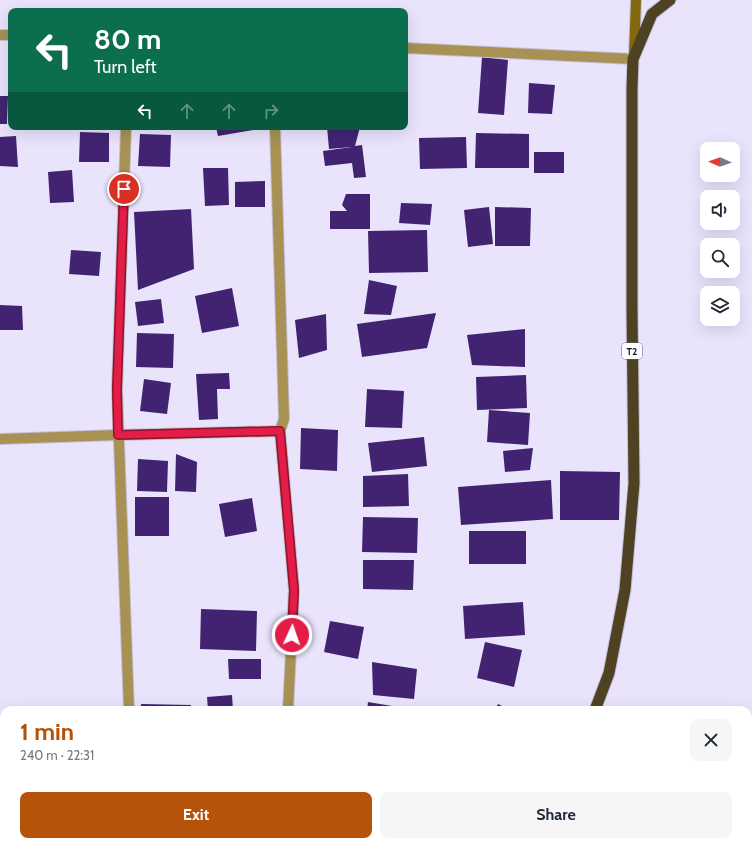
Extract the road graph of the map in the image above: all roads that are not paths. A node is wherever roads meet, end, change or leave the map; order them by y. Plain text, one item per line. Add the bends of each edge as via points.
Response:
1 (636, 0) edge
2 (670, 0) edge
3 (408, 48) edge
4 (633, 59) junction
5 (126, 130) edge
6 (275, 130) edge
7 (280, 431) junction
8 (118, 435) junction
9 (0, 439) edge
10 (129, 706) edge
11 (288, 706) edge
12 (597, 706) edge

1 - 4 main road
2 - 4 highway, T2 via 652,14
3 - 4 street
4 - 12 highway, T2 via 634,483 625,590 609,673
5 - 8 street via 117,389
6 - 7 street via 284,419
7 - 8 street
7 - 11 street via 294,590
8 - 9 street
8 - 10 street

